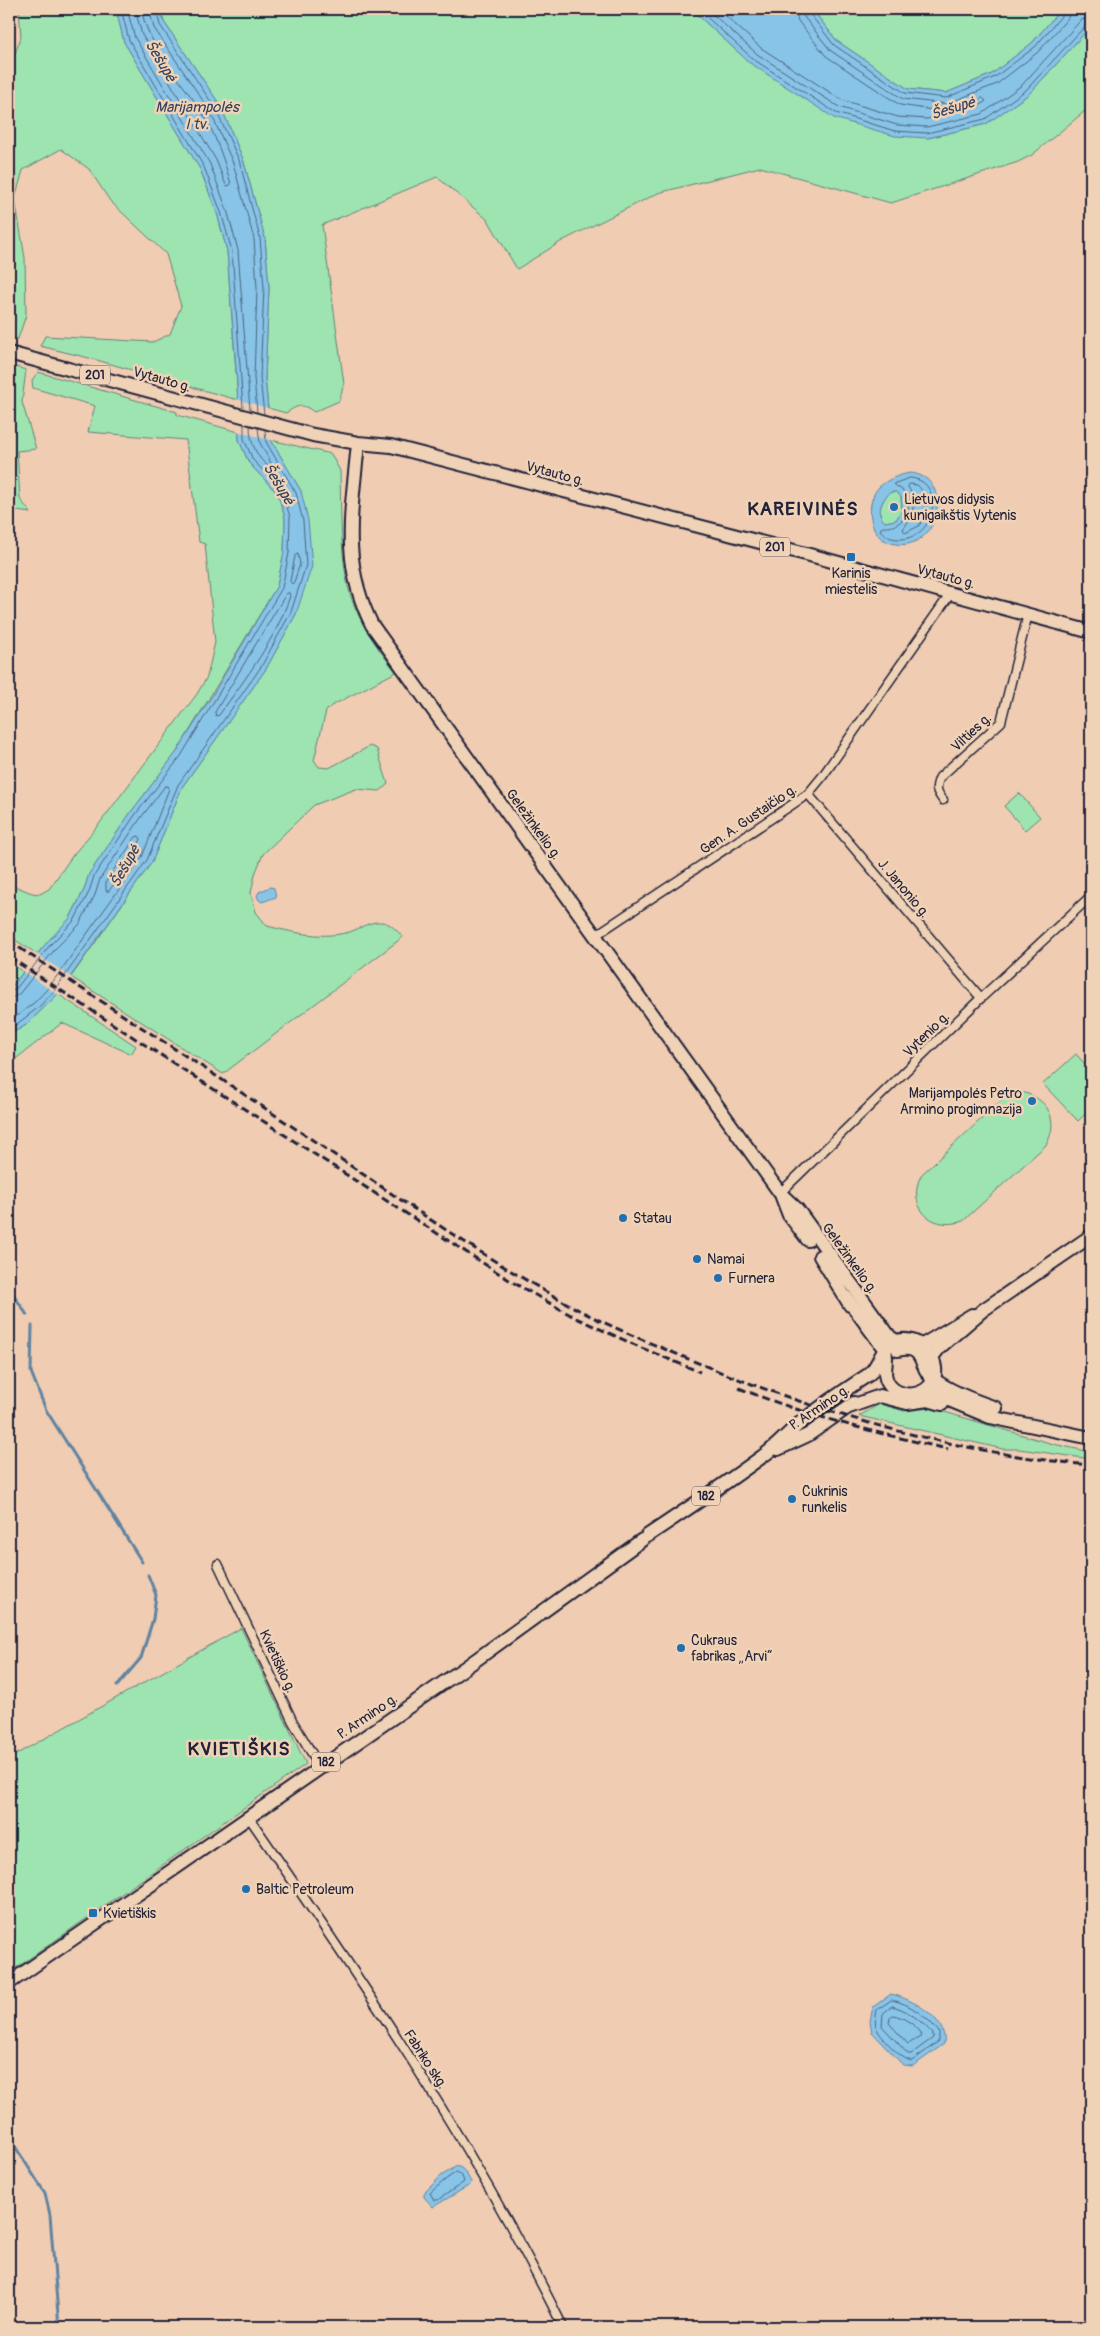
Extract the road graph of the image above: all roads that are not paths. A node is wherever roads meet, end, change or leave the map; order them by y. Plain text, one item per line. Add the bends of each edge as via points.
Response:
1 (9, 352) edge
2 (358, 443) junction
3 (951, 593) junction
4 (1028, 614) junction
5 (1091, 632) edge
6 (808, 794) junction
7 (943, 800) dead end
8 (1091, 896) edge
9 (596, 935) junction
10 (981, 998) junction
11 (780, 1193) junction
12 (1091, 1236) edge
13 (983, 1310) junction
14 (896, 1342) junction
15 (917, 1348) junction
16 (884, 1355) junction
17 (934, 1369) junction
18 (884, 1373) junction
19 (890, 1386) junction
20 (925, 1390) junction
21 (841, 1395) junction
22 (849, 1407) junction
23 (993, 1413) junction
24 (1091, 1438) edge
25 (765, 1455) junction
26 (218, 1564) dead end
27 (320, 1767) junction
28 (248, 1816) junction
29 (9, 1983) edge
30 (563, 2327) edge

1 - 2 main road, Vytauto g. / 201 via 314,435
2 - 3 main road, Vytauto g. / 201 via 391,446
2 - 9 main road, Geležinkelio g. via 350,547 354,582 364,609 386,645
3 - 4 main road, Vytauto g. / 201
3 - 6 street, Gen. A. Gustaičio g.
4 - 5 main road, Vytauto g. / 201
4 - 7 street, Vilties g. via 1002,722 940,777 936,786
6 - 9 street, Gen. A. Gustaičio g.
6 - 10 street, J. Janonio g.
8 - 10 street, Vytenio g.
9 - 11 main road, Geležinkelio g.
10 - 11 street, Vytenio g.
11 - 14 main road, Geležinkelio g. via 797,1209
11 - 16 main road, Geležinkelio g. via 789,1215 823,1260
12 - 13 main road
13 - 15 main road
13 - 17 main road via 939,1348
14 - 15 main road via 909,1341
14 - 16 main road, P. Armino g.
15 - 16 main road via 900,1349
15 - 17 main road
15 - 17 main road via 927,1374
16 - 18 main road
16 - 21 main road, P. Armino g. via 872,1371
17 - 20 main road
17 - 23 main road
18 - 19 main road
18 - 21 main road, P. Armino g. / 182
19 - 20 main road via 908,1395
19 - 22 main road, P. Armino g. / 182 via 870,1392
20 - 23 main road
21 - 25 main road, P. Armino g. / 182 via 800,1423
22 - 23 main road via 884,1396 907,1403 935,1400 970,1414
22 - 25 main road, P. Armino g. / 182 via 808,1435
23 - 24 main road
25 - 27 main road, P. Armino g. / 182
26 - 27 street, Kvietiškio g. via 294,1722
27 - 28 main road, P. Armino g. / 182
28 - 29 main road, P. Armino g. / 182
28 - 30 street, Fabriko skg. via 365,1987 462,2139

